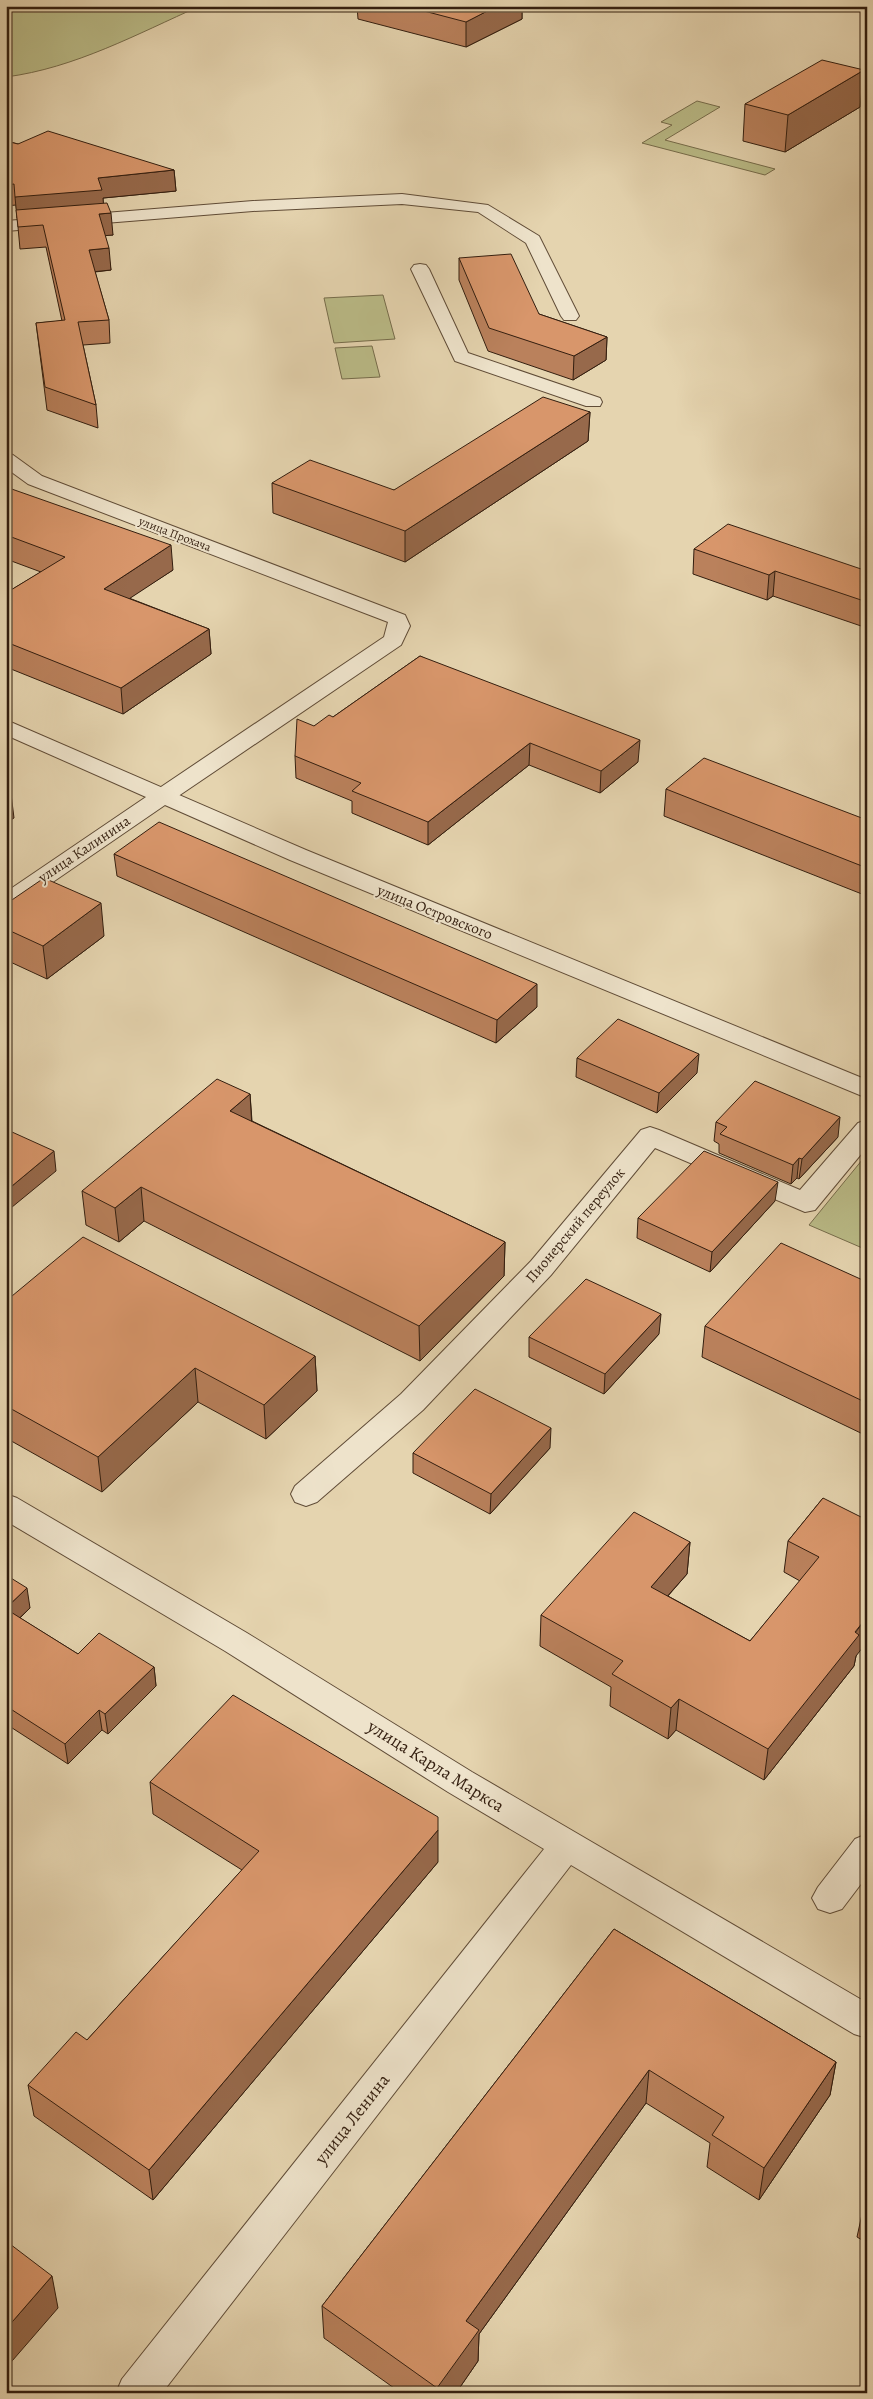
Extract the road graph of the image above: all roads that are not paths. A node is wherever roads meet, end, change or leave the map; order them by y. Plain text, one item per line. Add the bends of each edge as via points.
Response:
1 (6, 226) edge
2 (420, 269) dead end
3 (570, 316) dead end
4 (594, 402) dead end
5 (6, 459) edge
6 (6, 727) edge
7 (163, 796) junction
8 (6, 903) edge
9 (867, 1090) edge
10 (867, 1129) edge
11 (306, 1494) dead end
12 (6, 1506) edge
13 (568, 1846) junction
14 (867, 1849) edge
15 (830, 1898) dead end
16 (867, 2022) edge
17 (136, 2393) edge

1 - 3 street via 402,198 482,208 533,240
2 - 4 street via 461,357
5 - 7 street, улица Прохача via 35,480 398,619 399,626 393,640
6 - 7 street, улица Островского
7 - 8 street, улица Калинина
7 - 9 street, улица Островского
10 - 11 street, Пионерский переулок via 805,1203 650,1136 541,1268 412,1402
12 - 13 street, улица Карла Маркса via 236,1642
13 - 16 street, улица Карла Маркса
13 - 17 street, улица Ленина
14 - 15 street

